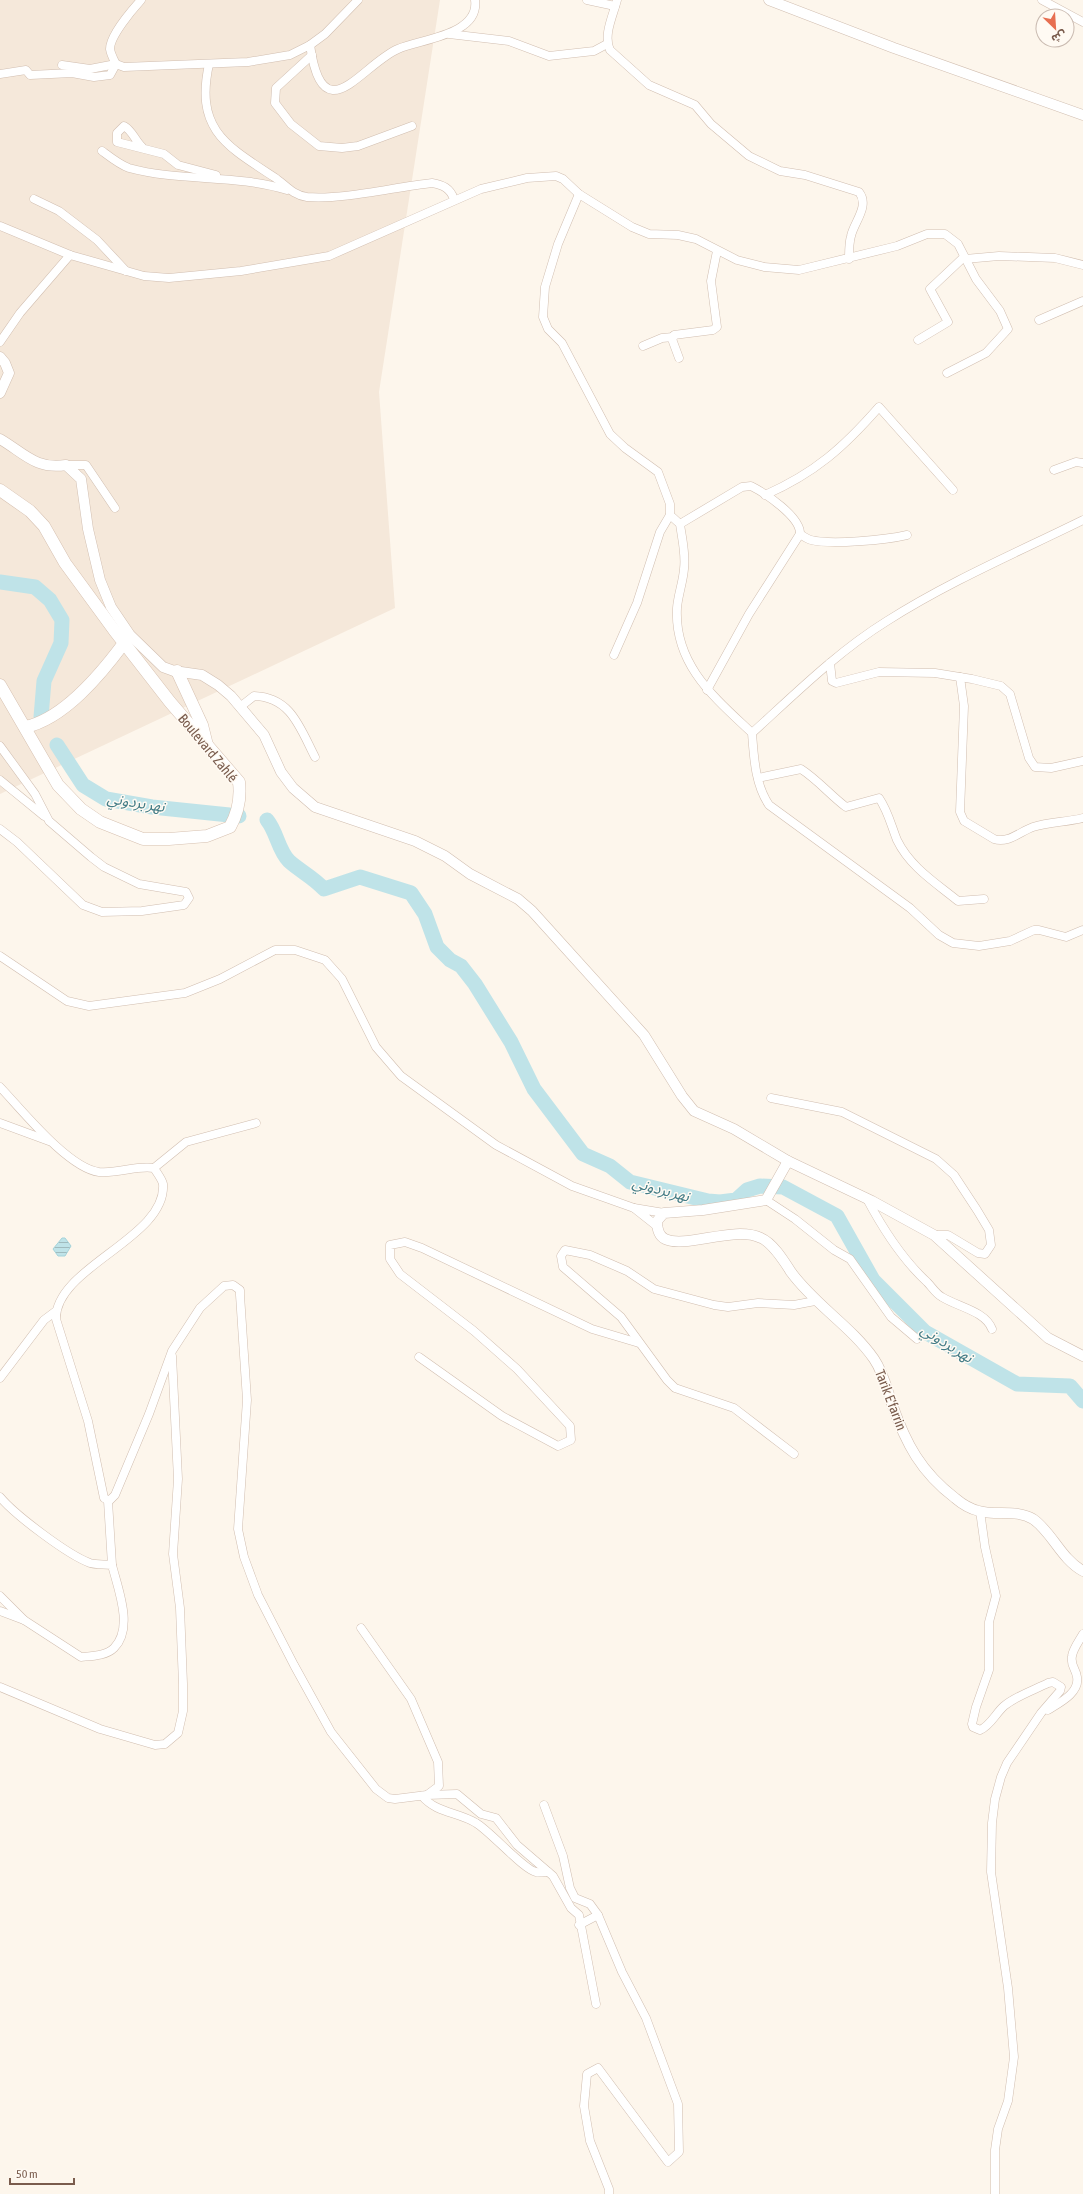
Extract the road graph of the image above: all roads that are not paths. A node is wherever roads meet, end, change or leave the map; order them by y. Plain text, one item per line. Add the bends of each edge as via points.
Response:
1 (140, 0) edge
2 (358, 0) edge
3 (475, 0) edge
4 (587, 0) edge
5 (769, 0) edge
6 (1042, 0) edge
7 (616, 3) edge
8 (1083, 22) edge
9 (446, 34) junction
10 (608, 44) junction
11 (310, 45) junction
12 (312, 55) junction
13 (116, 64) junction
14 (209, 64) junction
15 (62, 65) dead end
16 (0, 74) edge
17 (1083, 115) edge
18 (412, 126) dead end
19 (143, 148) dead end
20 (102, 152) dead end
21 (226, 179) junction
22 (290, 191) junction
23 (580, 194) junction
24 (34, 199) dead end
25 (454, 199) junction
26 (0, 226) edge
27 (717, 251) junction
28 (70, 255) junction
29 (964, 258) junction
30 (849, 259) junction
31 (1083, 265) edge
32 (126, 272) junction
33 (1083, 301) edge
34 (1038, 320) dead end
35 (672, 337) junction
36 (918, 340) dead end
37 (0, 342) edge
38 (643, 346) dead end
39 (0, 357) edge
40 (679, 358) dead end
41 (946, 373) dead end
42 (0, 393) edge
43 (0, 439) edge
44 (1083, 463) edge
45 (66, 465) junction
46 (1054, 470) dead end
47 (0, 490) edge
48 (953, 490) dead end
49 (765, 495) junction
50 (114, 508) dead end
51 (670, 515) junction
52 (1083, 520) edge
53 (680, 524) junction
54 (800, 534) junction
55 (907, 535) dead end
56 (127, 639) junction
57 (614, 654) dead end
58 (830, 662) junction
59 (177, 671) junction
60 (960, 677) junction
61 (0, 685) edge
62 (707, 690) junction
63 (240, 707) junction
64 (25, 727) junction
65 (752, 733) junction
66 (0, 746) edge
67 (209, 750) junction
68 (315, 757) dead end
69 (1083, 761) edge
70 (758, 778) junction
71 (0, 780) edge
72 (1083, 818) edge
73 (50, 821) junction
74 (0, 829) edge
75 (984, 899) dead end
76 (1083, 930) edge
77 (0, 956) edge
78 (0, 1087) edge
79 (771, 1098) dead end
80 (0, 1116) edge
81 (4, 1123) edge
82 (256, 1123) dead end
83 (51, 1142) junction
84 (788, 1161) junction
85 (154, 1168) junction
86 (770, 1196) junction
87 (867, 1199) junction
88 (634, 1208) junction
89 (664, 1213) junction
90 (658, 1227) junction
91 (934, 1235) junction
92 (815, 1301) junction
93 (56, 1311) junction
94 (992, 1329) dead end
95 (917, 1339) dead end
96 (639, 1343) junction
97 (172, 1351) junction
98 (1083, 1356) edge
99 (419, 1357) dead end
100 (0, 1378) edge
101 (794, 1454) dead end
102 (0, 1497) edge
103 (108, 1501) junction
104 (980, 1511) junction
105 (112, 1565) junction
106 (1083, 1571) edge
107 (0, 1596) edge
108 (0, 1611) edge
109 (24, 1620) junction
110 (361, 1628) dead end
111 (1083, 1634) edge
112 (1083, 1685) edge
113 (0, 1687) edge
114 (1073, 1690) junction
115 (1041, 1714) junction
116 (425, 1795) junction
117 (544, 1805) dead end
118 (548, 1872) junction
119 (598, 1915) junction
120 (580, 1925) junction
121 (596, 2004) dead end
122 (609, 2194) edge
123 (995, 2194) edge

1 - 13 street via 111,45 111,53
2 - 11 street via 338,23
3 - 9 street via 474,9 465,24
4 - 7 street
5 - 17 street via 894,48
6 - 8 street
7 - 10 street via 607,36
9 - 10 street via 509,41 549,56 594,51
9 - 12 street via 398,49 342,90 335,90 323,84 316,72
10 - 30 street via 610,50 649,85 695,106 711,124 749,156 780,171 805,175 859,192 863,206 851,236
11 - 12 street
11 - 14 street via 279,58
12 - 18 street via 276,88 275,103 291,124 318,146 358,146
13 - 14 street via 124,67
13 - 15 street via 90,69
13 - 16 street via 110,75 30,75 26,70
14 - 22 street via 204,98 208,115 218,134 234,150 276,178
19 - 21 street via 164,154 178,165
20 - 21 street via 128,168 176,176
21 - 22 street via 255,182
22 - 25 street via 300,196 326,197 432,183 449,190
23 - 25 street via 556,176 527,178 480,189
23 - 27 street via 632,227 650,234 678,235 696,239
23 - 51 street via 558,244 545,287 543,317 548,329 565,348 610,434 658,472 670,504
24 - 32 street via 59,211 97,240
25 - 32 street via 427,214 329,256 241,271 169,278
26 - 28 street
27 - 30 street via 737,260 799,270
27 - 35 street via 711,281 716,329
28 - 32 street
28 - 37 street via 20,313
29 - 30 street via 958,244 945,234 927,234 897,246
29 - 31 street via 1055,258
29 - 36 street via 930,290 948,322
29 - 41 street via 1000,311 1008,329 986,353
33 - 34 street
35 - 38 street via 662,338
35 - 40 street
39 - 42 street via 9,374
43 - 45 street via 40,464 52,468
44 - 46 street via 1076,462
45 - 50 street via 86,465
45 - 56 street via 81,479 88,529 100,580
47 - 56 main road, Boulevard Zahlé via 30,511 44,526 65,563
48 - 49 street via 879,407 832,456 794,482
49 - 53 street via 751,486 742,487
49 - 54 street via 798,522
51 - 53 street
51 - 57 street via 660,532 637,603
52 - 58 street via 948,587 887,621
53 - 62 street via 684,569 677,608 678,631 693,672
54 - 55 street via 810,540 829,541 889,539
54 - 62 street via 741,626
56 - 59 street via 163,667
56 - 64 main road via 108,665 85,689 39,724
56 - 67 main road, Boulevard Zahlé
58 - 60 street via 832,681 836,683 879,672 935,673
58 - 65 street
59 - 63 street via 202,675 218,685
59 - 67 main road via 202,725
60 - 69 street via 1006,689 1012,700 1029,758 1035,767 1051,768
60 - 72 street via 964,706 960,812 964,821 1000,840 1040,825
61 - 64 main road, Boulevard Zahlé
62 - 65 street
63 - 68 street via 254,696 266,696 281,703 292,714
63 - 84 street via 264,735 281,772 293,788 315,807 415,841 518,899 532,911 644,1035 694,1111 734,1129
64 - 67 main road, Boulevard Zahlé via 67,796 100,822 143,839 169,840 207,836 230,827 237,816 239,782
65 - 70 street
66 - 73 street
70 - 75 street via 800,769 816,779 846,807 879,798 886,808 907,857 921,872 958,901
70 - 76 street via 762,795 769,805 910,908 946,940 962,945 979,946 1010,941 1034,930 1066,937
71 - 73 street
73 - 74 street via 104,867 139,884 186,892 189,898 184,905 142,911 102,912 83,905 18,842
77 - 88 street via 66,1001 89,1006 191,991 275,950 295,950 325,960 342,979 376,1047 401,1076 496,1145 572,1186
78 - 83 street
79 - 91 street via 842,1112 936,1159 954,1175 977,1210 989,1230 991,1245 985,1254 978,1253 948,1236
80 - 81 street
81 - 83 street
82 - 85 street via 186,1142
83 - 85 street via 91,1170 101,1172
84 - 86 street
84 - 87 street
85 - 93 street via 163,1182 162,1196 154,1214 89,1269 62,1298
86 - 89 street via 703,1210
86 - 95 street via 834,1250 850,1259 891,1316
87 - 91 street
87 - 94 street via 877,1219 914,1271 940,1297 978,1314 989,1322
88 - 89 street
88 - 90 street
89 - 90 street via 658,1219
90 - 92 street, Tarik E'farrin via 664,1238 677,1242 739,1234 763,1238
91 - 98 street via 1048,1338
92 - 96 street via 794,1305 714,1305 654,1289 627,1271 590,1255 565,1250 561,1256 563,1267 621,1317
92 - 104 street, Tarik E'farrin via 853,1334 874,1359 907,1442 922,1467 955,1498
93 - 100 street via 44,1320
93 - 103 street via 56,1319 88,1421 103,1497
96 - 99 street via 592,1329 422,1248 405,1242 390,1244 390,1259 400,1274 474,1330 517,1369 570,1426 571,1440 558,1446 502,1416
96 - 101 street via 675,1388 734,1408
97 - 103 street via 115,1495
97 - 113 street via 178,1479 173,1554 180,1608 183,1684 183,1711 178,1733 165,1744 156,1745 100,1729
97 - 116 street via 200,1308 215,1294 224,1286 233,1285 240,1290 247,1400 238,1515 244,1557 268,1616 332,1732 383,1795 395,1799
102 - 105 street via 22,1518 76,1555 91,1563
103 - 105 street
104 - 106 street, Tarik E'farrin via 1033,1519 1069,1562
104 - 115 street via 996,1596 990,1622 989,1670 972,1724 976,1729 986,1728 1003,1707 1013,1700 1048,1683 1058,1684 1061,1687 1060,1691
105 - 109 street via 121,1601 124,1629 114,1648 103,1654 81,1657
107 - 109 street
108 - 109 street
110 - 116 street via 411,1699 438,1762 439,1786
111 - 114 street via 1072,1656 1077,1677 1077,1684
112 - 114 street
114 - 115 street
115 - 123 street via 1017,1746 1001,1777 992,1823 992,1872 1008,1988 1014,2057 1008,2101 998,2129 995,2150
116 - 118 street via 428,1803 477,1824 534,1872
116 - 118 street via 457,1794 481,1814 496,1818 517,1846
117 - 119 street via 563,1856 570,1888 575,1898 590,1904
118 - 120 street via 553,1876 571,1908 579,1915
119 - 120 street
119 - 122 street via 622,1972 646,2018 678,2104 679,2152 668,2162 598,2068 587,2074 584,2106 590,2141
120 - 121 street

